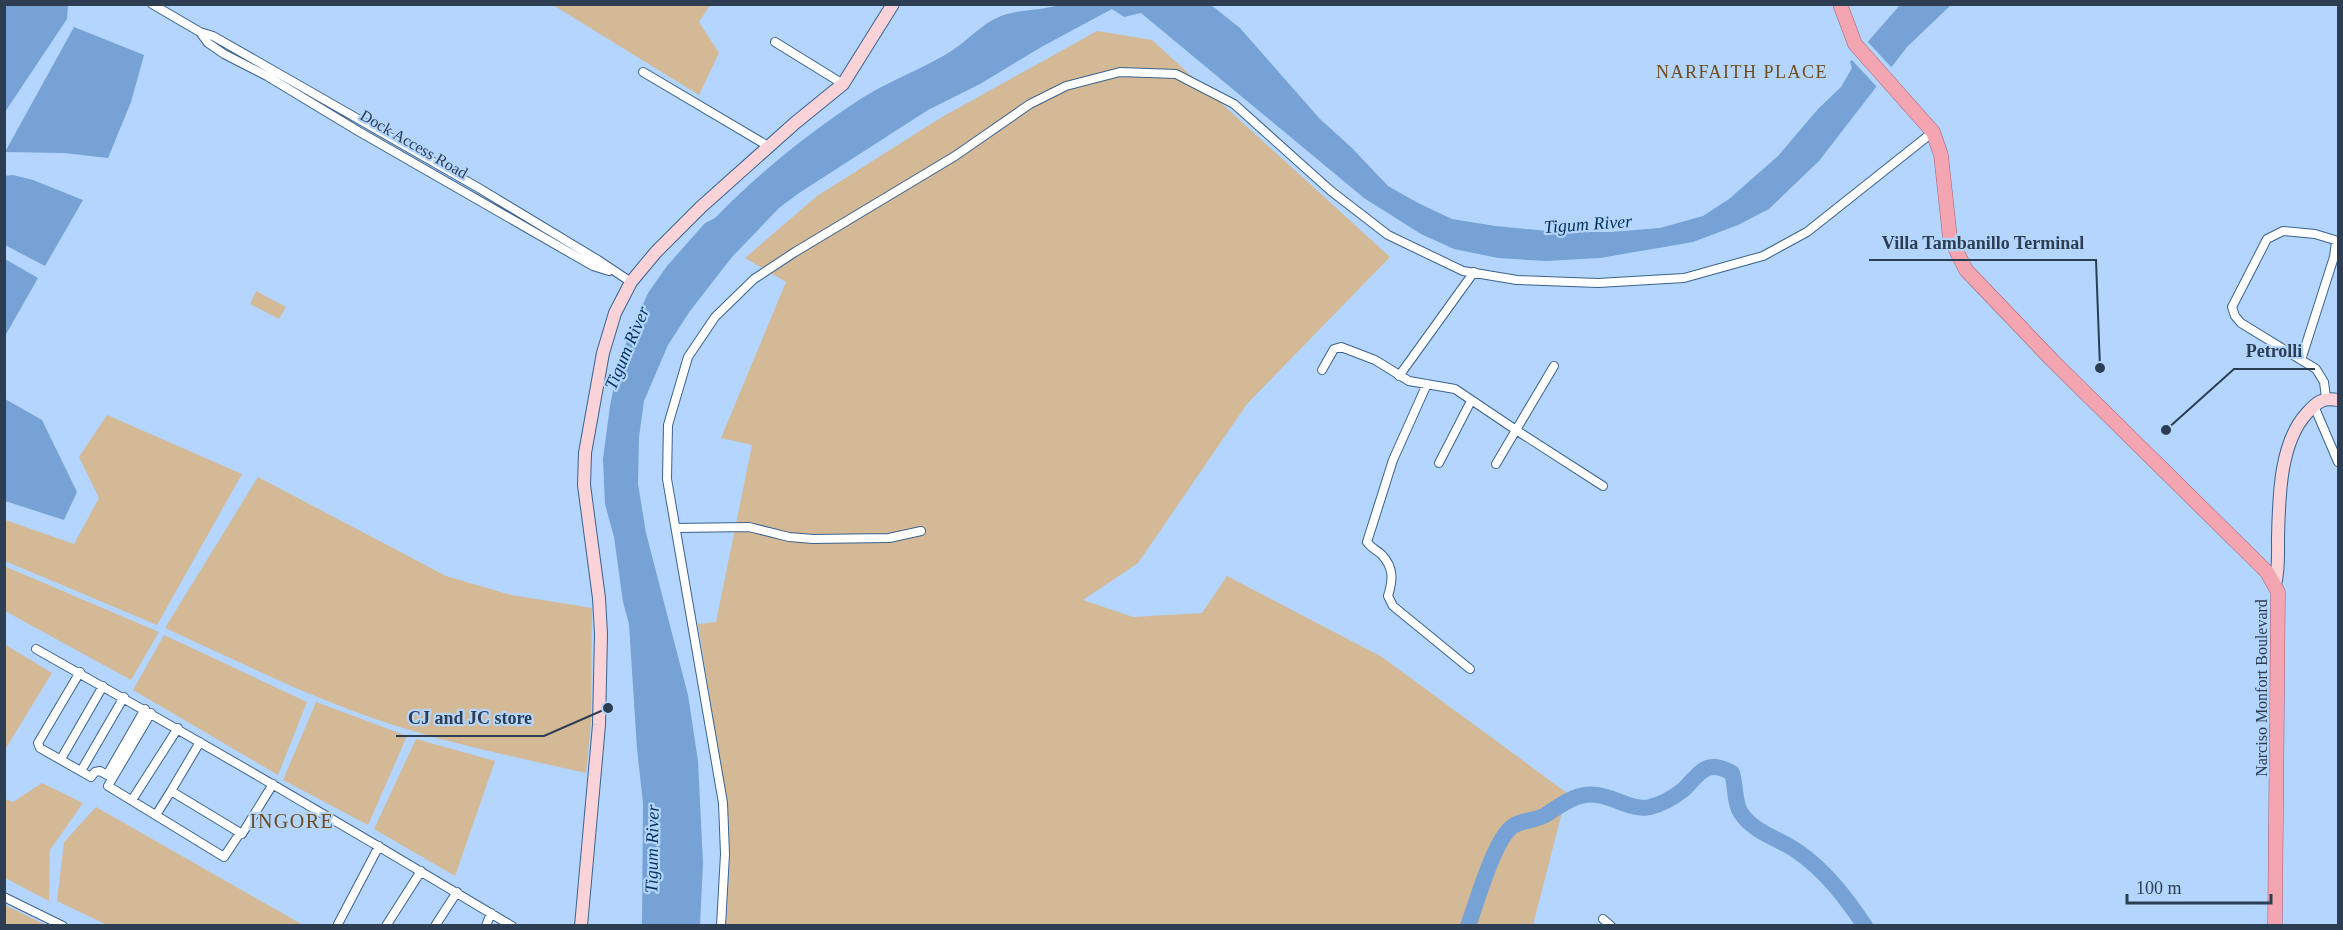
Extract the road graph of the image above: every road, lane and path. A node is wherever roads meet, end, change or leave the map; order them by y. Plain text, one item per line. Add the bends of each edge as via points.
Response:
1 (152, 4) edge
2 (893, 4) edge
3 (1840, 4) edge
4 (775, 42) dead end
5 (643, 72) dead end
6 (843, 84) junction
7 (1930, 128) junction
8 (768, 146) junction
9 (2337, 242) edge
10 (1474, 273) junction
11 (631, 282) junction
12 (2301, 360) junction
13 (1554, 366) dead end
14 (1322, 370) dead end
15 (1399, 376) junction
16 (1426, 384) junction
17 (2332, 399) edge
18 (1471, 401) junction
19 (2314, 406) junction
20 (1516, 430) junction
21 (2338, 462) edge
22 (1439, 463) dead end
23 (1496, 465) dead end
24 (1604, 486) dead end
25 (676, 528) junction
26 (921, 531) dead end
27 (2275, 585) junction
28 (36, 649) dead end
29 (1470, 669) dead end
30 (80, 672) junction
31 (103, 686) junction
32 (124, 697) junction
33 (148, 711) junction
34 (178, 729) junction
35 (200, 742) junction
36 (61, 759) junction
37 (81, 771) junction
38 (273, 783) junction
39 (171, 791) junction
40 (132, 800) junction
41 (156, 815) junction
42 (240, 833) junction
43 (379, 846) junction
44 (421, 871) junction
45 (457, 892) junction
46 (4, 897) edge
47 (491, 913) junction
48 (1603, 919) dead end
49 (338, 924) dead end
50 (63, 926) edge
51 (386, 926) edge
52 (435, 926) edge
53 (486, 926) edge
54 (512, 926) edge
55 (581, 926) edge
56 (721, 926) edge
57 (1611, 926) edge
58 (2275, 926) edge

1 - 11 street, Dock Access Road via 477,187
2 - 6 street
3 - 7 main road, Narciso Monfort Boulevard via 1854,44
4 - 6 street
5 - 8 street
6 - 8 street
7 - 10 street via 1808,232 1763,256 1684,278 1598,283 1517,280
7 - 27 main road, Narciso Monfort Boulevard via 1941,155 1950,238 1966,270 2267,572
8 - 11 street via 701,207
9 - 12 street
9 - 12 street via 2315,234 2283,231 2267,239 2232,307 2241,324
10 - 15 street
10 - 25 street via 1388,235 1331,191 1234,104 1176,74 1120,72 1066,86 1030,104 955,156 795,252 754,279 715,317 688,357 668,425 667,478
11 - 55 street via 615,313 603,353 585,453 584,485 601,634 599,725
12 - 17 street via 2316,369
13 - 20 street
14 - 15 street via 1334,349 1341,347 1375,360
15 - 16 street
16 - 18 street via 1455,389
16 - 29 street via 1393,460 1367,542 1382,556 1393,576 1388,596 1393,606
17 - 19 street
18 - 20 street
18 - 22 street
19 - 21 street
19 - 27 street via 2291,440 2280,484
20 - 23 street
20 - 24 street
25 - 26 street via 749,527 813,539 889,538
25 - 56 street via 723,803
27 - 58 main road, Narciso Monfort Boulevard via 2278,592
28 - 30 street
30 - 31 street
30 - 36 street via 38,742 40,748
31 - 32 street
31 - 36 street
32 - 33 street
32 - 37 street
33 - 34 street
33 - 37 street via 107,775 100,771 91,777
33 - 40 street via 108,784
34 - 35 street
34 - 40 street
35 - 38 street
35 - 39 street
36 - 37 street
38 - 42 street
38 - 43 street
39 - 41 street
39 - 42 street
40 - 41 street
41 - 42 street via 224,857
43 - 44 street
43 - 49 street
44 - 45 street
44 - 51 street
45 - 47 street
45 - 52 street
46 - 50 street
47 - 53 street
47 - 54 street
48 - 57 street

